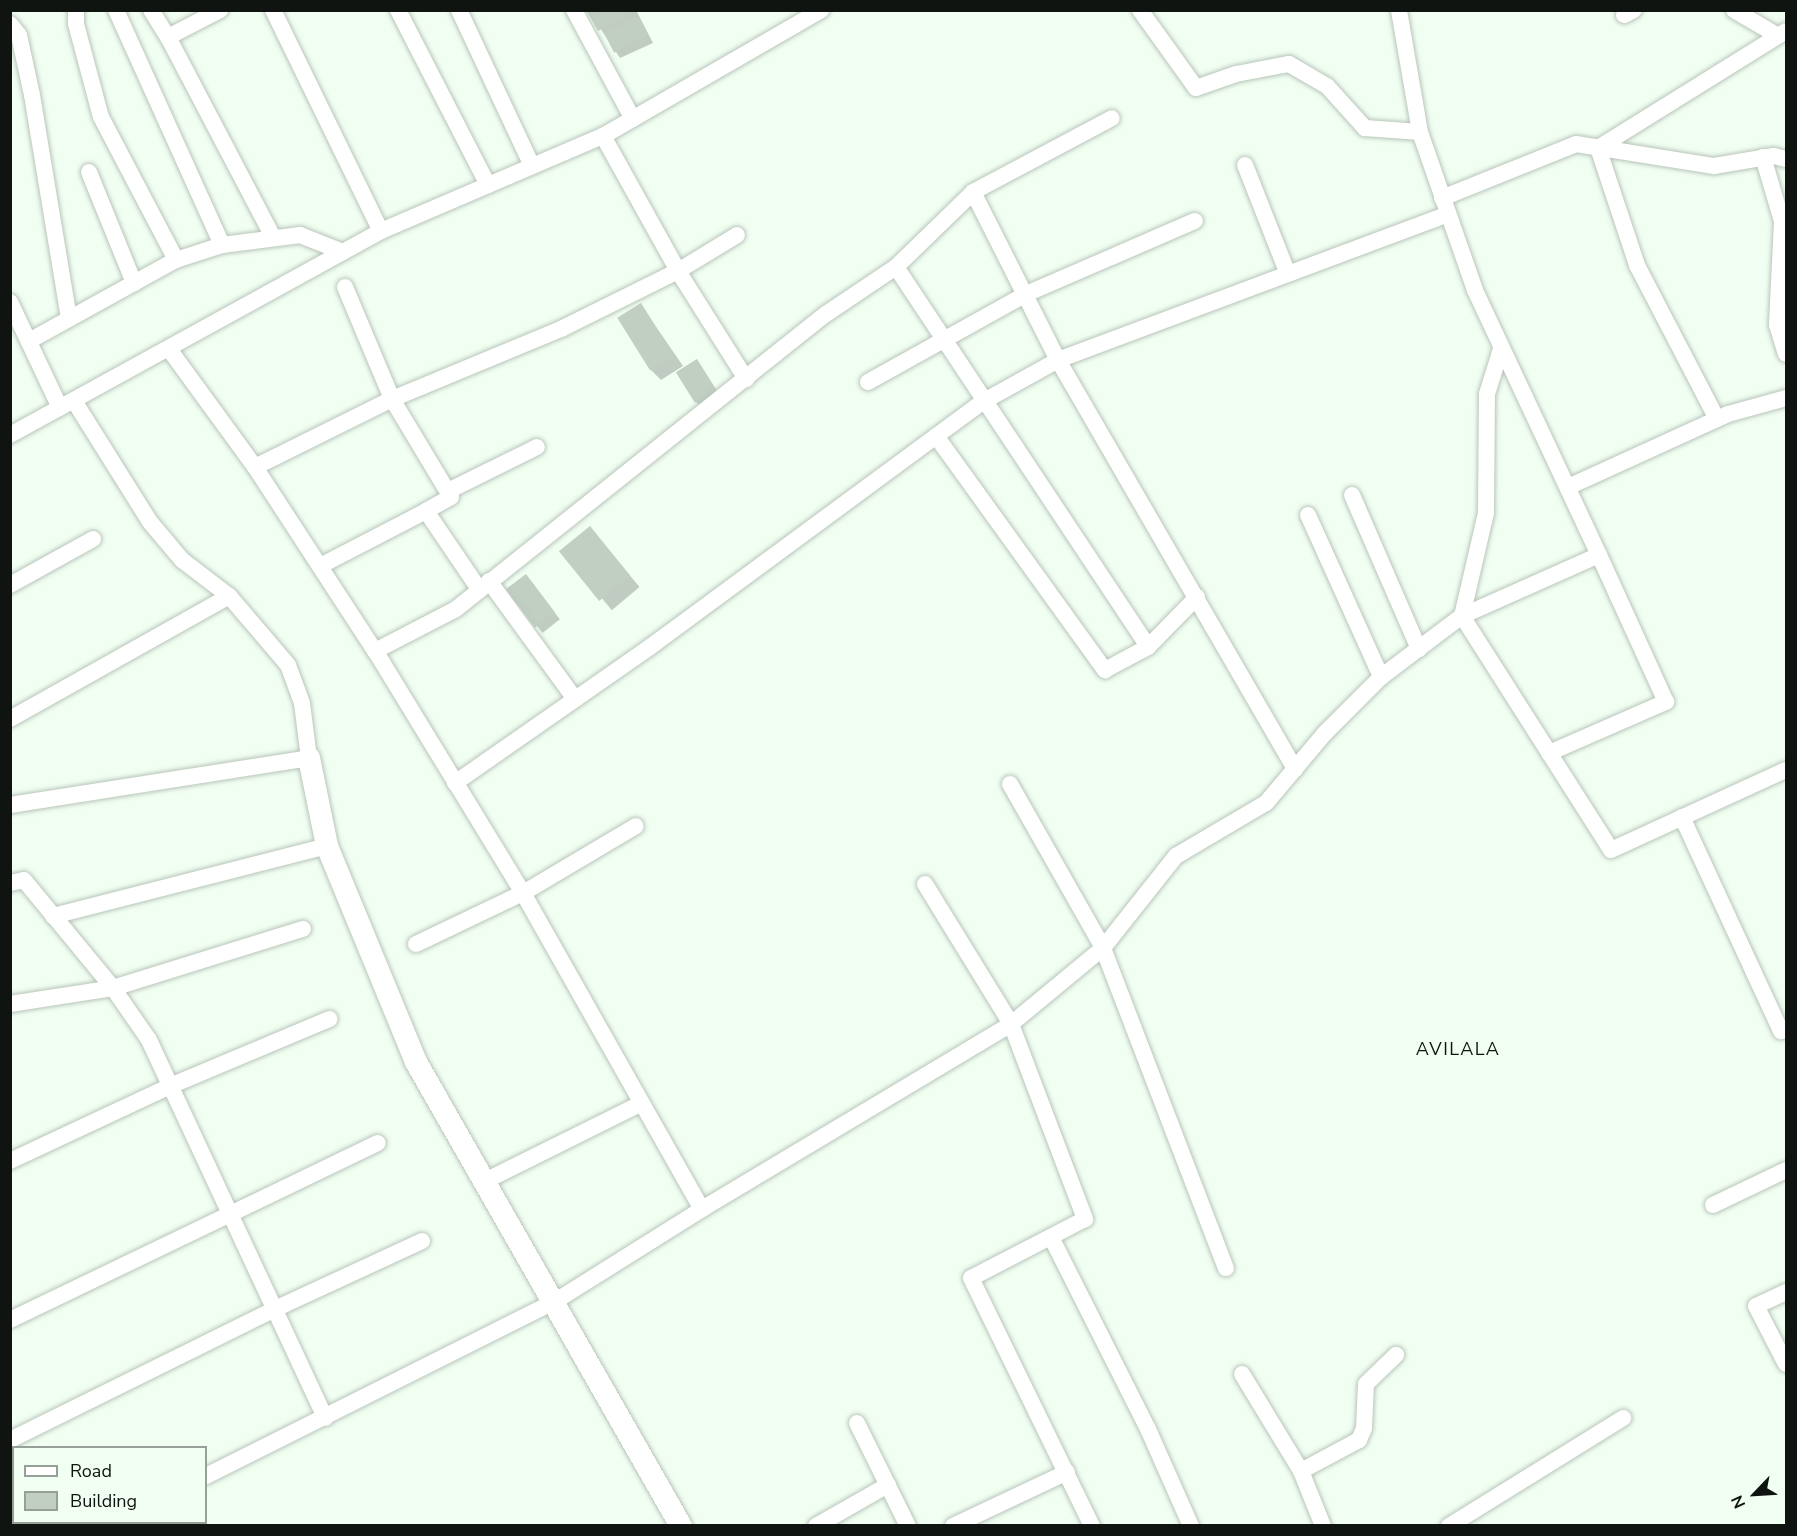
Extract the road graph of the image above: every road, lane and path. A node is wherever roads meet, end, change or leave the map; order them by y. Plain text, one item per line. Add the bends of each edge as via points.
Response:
1 (76, 10) edge
2 (116, 10) edge
3 (151, 10) edge
4 (220, 10) edge
5 (273, 10) edge
6 (399, 10) edge
7 (459, 10) edge
8 (574, 10) edge
9 (821, 10) edge
10 (1400, 10) edge
11 (1734, 10) edge
12 (1148, 13) edge
13 (10, 24) edge
14 (1782, 34) edge
15 (168, 37) junction
16 (1112, 118) dead end
17 (633, 119) junction
18 (1420, 132) junction
19 (603, 136) junction
20 (1598, 148) junction
21 (1762, 158) junction
22 (1786, 159) edge
23 (1245, 165) dead end
24 (532, 166) junction
25 (89, 172) dead end
26 (488, 185) junction
27 (973, 192) junction
28 (1442, 198) junction
29 (1448, 214) junction
30 (1195, 221) dead end
31 (381, 231) junction
32 (737, 235) dead end
33 (273, 237) junction
34 (222, 245) junction
35 (343, 252) junction
36 (176, 260) junction
37 (896, 267) junction
38 (678, 271) junction
39 (1288, 274) junction
40 (134, 283) junction
41 (345, 287) dead end
42 (1026, 294) junction
43 (10, 302) edge
44 (69, 319) junction
45 (943, 338) junction
46 (29, 341) junction
47 (169, 349) junction
48 (1501, 349) junction
49 (1786, 354) edge
50 (1058, 360) junction
51 (746, 379) junction
52 (868, 382) dead end
53 (1786, 398) edge
54 (392, 399) junction
55 (984, 401) junction
56 (67, 404) junction
57 (1717, 419) junction
58 (10, 435) edge
59 (936, 436) junction
60 (537, 447) dead end
61 (255, 467) junction
62 (1568, 487) junction
63 (448, 491) junction
64 (1352, 495) dead end
65 (426, 511) junction
66 (1308, 515) dead end
67 (93, 539) dead end
68 (1599, 555) junction
69 (320, 566) junction
70 (10, 585) edge
71 (484, 585) junction
72 (229, 596) junction
73 (1197, 597) junction
74 (1462, 616) junction
75 (1148, 648) junction
76 (1419, 649) junction
77 (375, 651) junction
78 (1381, 677) junction
79 (575, 699) junction
80 (10, 719) edge
81 (1550, 753) junction
82 (309, 758) junction
83 (1295, 768) junction
84 (1786, 770) edge
85 (454, 783) junction
86 (1010, 784) dead end
87 (10, 805) edge
88 (1682, 817) junction
89 (636, 826) dead end
90 (327, 846) junction
91 (10, 883) edge
92 (925, 884) dead end
93 (523, 892) junction
94 (53, 915) junction
95 (303, 929) dead end
96 (416, 944) dead end
97 (1103, 948) junction
98 (113, 988) junction
99 (10, 1004) edge
100 (329, 1019) dead end
101 (1011, 1024) junction
102 (1786, 1029) edge
103 (170, 1086) junction
104 (642, 1103) junction
105 (378, 1143) dead end
106 (10, 1161) edge
107 (1786, 1170) edge
108 (484, 1181) junction
109 (1713, 1205) dead end
110 (702, 1209) junction
111 (230, 1213) junction
112 (1052, 1239) junction
113 (422, 1241) dead end
114 (1227, 1268) dead end
115 (1786, 1292) edge
116 (554, 1302) junction
117 (275, 1309) junction
118 (10, 1320) edge
119 (1396, 1355) dead end
120 (1786, 1364) edge
121 (1242, 1374) dead end
122 (326, 1418) junction
123 (1623, 1418) dead end
124 (857, 1423) dead end
125 (10, 1440) edge
126 (1067, 1472) junction
127 (1301, 1472) junction
128 (207, 1476) edge
129 (888, 1485) junction
130 (681, 1526) edge
131 (816, 1526) edge
132 (908, 1526) edge
133 (953, 1526) edge
134 (1092, 1526) edge
135 (1191, 1526) edge
136 (1323, 1526) edge
137 (1449, 1526) edge

1 - 36 street via 76,24 101,117
2 - 34 street
3 - 15 street
4 - 15 street
5 - 31 street
6 - 26 street
7 - 24 street
8 - 17 street
9 - 17 street
10 - 18 street
11 - 14 street
12 - 18 street via 1196,88 1236,74 1288,64 1327,86 1365,128
13 - 44 street via 19,35 32,95
14 - 20 street
15 - 33 street
16 - 27 street
17 - 19 street
18 - 28 street
19 - 24 street
19 - 38 street
20 - 21 street via 1714,166
20 - 28 street via 1576,144
20 - 57 street via 1637,265
21 - 22 street
21 - 49 street via 1782,221 1777,325
23 - 39 street
24 - 26 street
25 - 40 street
26 - 31 street
27 - 37 street
27 - 42 street
28 - 29 street
29 - 39 street
29 - 48 street
30 - 42 street
31 - 35 street
32 - 38 street
33 - 34 street
33 - 35 street via 309,236
34 - 36 street
35 - 47 street
36 - 40 street
37 - 45 street
37 - 51 street via 825,314
38 - 51 street
38 - 54 street via 561,329
39 - 50 street
40 - 44 street
41 - 54 street
42 - 45 street
42 - 50 street
43 - 46 street
44 - 46 street
45 - 52 street
45 - 55 street
46 - 56 street
47 - 56 street
47 - 61 street
48 - 62 street
48 - 74 street via 1487,394 1486,513
50 - 55 street
50 - 73 street
51 - 71 street
53 - 57 street
54 - 61 street
54 - 63 street
55 - 59 street
55 - 75 street
56 - 58 street
56 - 72 street via 150,522 182,560
57 - 62 street
59 - 75 street via 1105,670
59 - 79 street
60 - 63 street
61 - 69 street
62 - 68 street
63 - 65 street via 451,497
64 - 76 street
65 - 69 street
65 - 71 street
66 - 78 street
67 - 70 street
68 - 74 street
68 - 81 street via 1666,702
69 - 77 street
71 - 77 street via 456,609
71 - 79 street
72 - 80 street
72 - 82 street via 293,674 302,703
73 - 75 street
73 - 83 street
74 - 76 street
74 - 81 street
76 - 78 street
77 - 85 street
78 - 83 street
79 - 85 street
81 - 88 street via 1611,850
82 - 87 street
82 - 90 street
83 - 97 street via 1266,803 1176,856
84 - 88 street
85 - 93 street
86 - 97 street
88 - 102 street via 1781,1032
89 - 93 street
90 - 94 street
90 - 108 street via 416,1062
91 - 94 street via 24,880
92 - 101 street
93 - 96 street
93 - 104 street
94 - 98 street
95 - 98 street
97 - 101 street
97 - 114 street
98 - 99 street
98 - 103 street via 149,1040
100 - 103 street
101 - 110 street
101 - 112 street via 1085,1219
103 - 106 street
103 - 111 street
104 - 108 street
104 - 110 street
105 - 111 street
107 - 109 street
108 - 116 street
110 - 116 street
111 - 117 street
111 - 118 street
112 - 126 street via 970,1278
112 - 135 street via 1148,1429
113 - 117 street
115 - 120 street via 1756,1306
116 - 122 street
116 - 130 street
117 - 122 street
117 - 125 street
119 - 127 street via 1366,1384 1364,1428 1359,1440
121 - 127 street
122 - 128 street
123 - 137 street
124 - 129 street
126 - 133 street
126 - 134 street
127 - 136 street
129 - 131 street
129 - 132 street

